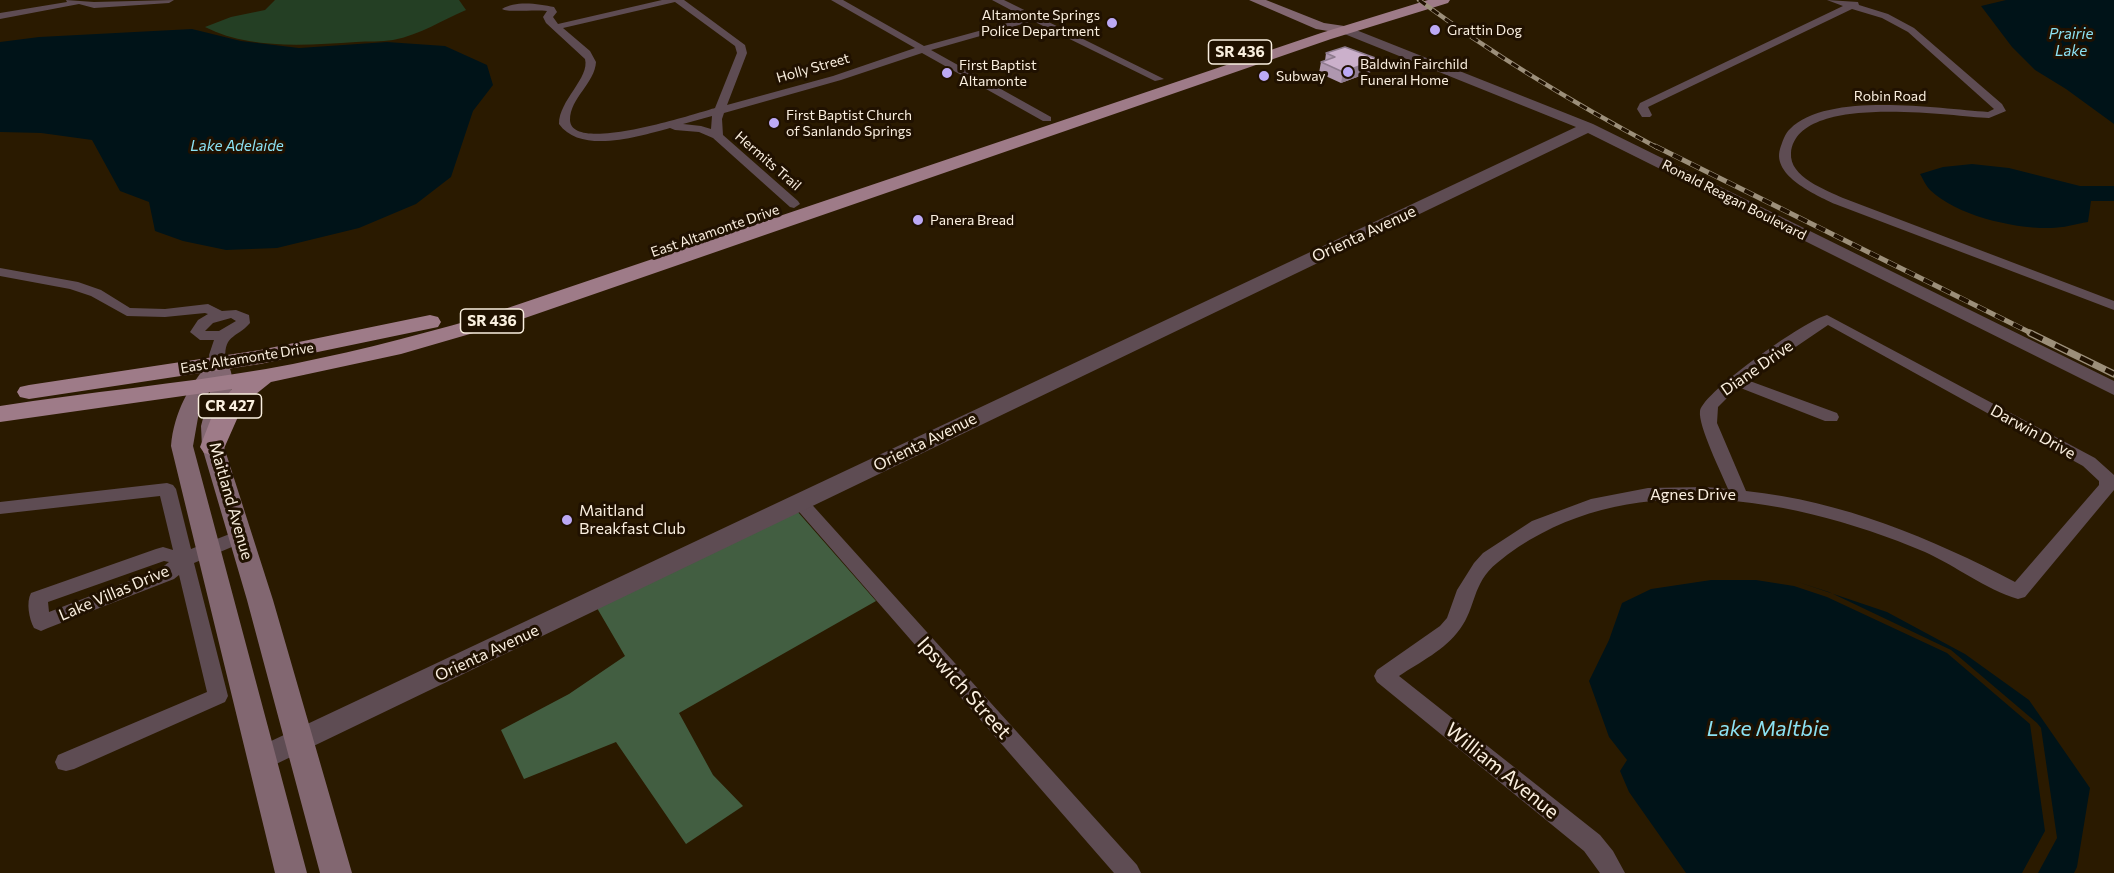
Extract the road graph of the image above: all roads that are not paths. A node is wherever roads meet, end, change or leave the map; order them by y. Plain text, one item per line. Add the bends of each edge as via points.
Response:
1 (169, 0) edge
2 (676, 0) edge
3 (836, 0) edge
4 (997, 0) edge
5 (1255, 0) edge
6 (1279, 0) edge
7 (1413, 0) edge
8 (1443, 0) edge
9 (1832, 0) edge
10 (73, 1) edge
11 (1858, 3) edge
12 (507, 9) dead end
13 (0, 16) edge
14 (1035, 18) junction
15 (1334, 26) junction
16 (557, 27) junction
17 (923, 49) junction
18 (1159, 86) junction
19 (720, 110) junction
20 (1646, 115) dead end
21 (1047, 119) junction
22 (660, 127) junction
23 (1588, 127) junction
24 (1005, 133) junction
25 (717, 136) junction
26 (994, 150) junction
27 (799, 209) junction
28 (621, 262) junction
29 (0, 272) edge
30 (608, 281) junction
31 (2114, 306) edge
32 (219, 315) junction
33 (1827, 319) joint
34 (223, 335) junction
35 (264, 376) junction
36 (213, 378) junction
37 (1737, 381) junction
38 (2114, 389) edge
39 (0, 397) edge
40 (0, 414) edge
41 (1831, 417) dead end
42 (213, 447) junction
43 (1739, 495) junction
44 (800, 502) junction
45 (0, 508) edge
46 (240, 536) junction
47 (210, 549) junction
48 (185, 559) junction
49 (2019, 592) joint
50 (1384, 676) joint
51 (300, 740) junction
52 (262, 758) junction
53 (66, 762) dead end
54 (291, 873) edge
55 (336, 873) edge
56 (1129, 873) edge
57 (1613, 873) edge

1 - 10 street via 94,5
2 - 16 street
2 - 19 street, Hermits Trail via 740,45 742,53
3 - 17 street
4 - 14 street
5 - 15 main road, Ronald Reagan Boulevard
6 - 15 main road, Ronald Reagan Boulevard
7 - 15 main road, East Altamonte Drive / SR 436
8 - 15 main road, East Altamonte Drive / SR 436
9 - 11 street, Robin Road
10 - 13 street
11 - 20 street via 1644,105
11 - 31 street, Robin Road via 1911,30 2000,111 1989,116 1892,108 1833,113 1795,128 1786,142 1785,156 1790,169 1801,180 1839,201
12 - 16 street via 551,9 548,17
14 - 17 street, Holly Street
14 - 18 street
15 - 18 main road, East Altamonte Drive / SR 436
15 - 18 main road, East Altamonte Drive / SR 436
15 - 23 street, Ronald Reagan Boulevard
16 - 22 street, Holly Street via 591,59 591,68 564,121 566,127 598,138
17 - 19 street, Holly Street via 837,78
17 - 21 street
18 - 21 main road, East Altamonte Drive / SR 436
18 - 26 main road, East Altamonte Drive / SR 436
19 - 22 street, Holly Street
19 - 25 street, Hermits Trail via 715,126
21 - 24 main road, East Altamonte Drive / SR 436
22 - 25 street via 701,129
23 - 38 street, Ronald Reagan Boulevard
23 - 44 street, Orienta Avenue
24 - 26 main road via 994,144
24 - 27 main road, East Altamonte Drive / SR 436 via 820,195
25 - 27 street, Hermits Trail
26 - 27 main road, East Altamonte Drive / SR 436
27 - 28 main road, East Altamonte Drive / SR 436
27 - 30 main road, East Altamonte Drive / SR 436 via 780,223
28 - 30 main road via 607,273
28 - 36 main road, East Altamonte Drive / SR 436 via 442,318 323,345
29 - 32 street via 73,285 96,293 127,312 165,314 208,308
30 - 35 main road, East Altamonte Drive / SR 436 via 427,340
32 - 34 street via 236,314 244,318 239,327
32 - 34 street via 203,323 197,332 205,337
33 - 37 street, Diane Drive
33 - 49 street, Darwin Drive via 2089,462 2108,479 2108,486
34 - 36 street
35 - 36 main road, SR 436
35 - 42 main road, CR 427 via 233,402 221,419
36 - 39 main road, East Altamonte Drive / SR 436
36 - 40 main road, SR 436
36 - 42 main road, Maitland Avenue
36 - 47 main road, Maitland Avenue / CR 427 via 183,429 182,446
37 - 41 street
37 - 43 street, Diane Drive via 1716,397 1708,411 1709,423
42 - 46 main road, Maitland Avenue
43 - 49 street, Agnes Drive via 1794,504 1884,531 1930,547
43 - 50 street, Agnes Drive via 1633,496 1599,503 1536,528 1490,559 1473,577 1454,623
44 - 51 street, Orienta Avenue
44 - 56 street, Ipswich Street
45 - 48 street, Lake Villas Drive via 167,489
46 - 47 street, Lake Villas Drive
46 - 51 main road, Maitland Avenue
47 - 48 street, Lake Villas Drive
47 - 52 main road, Maitland Avenue / CR 427
48 - 48 street, Lake Villas Drive via 163,554 38,598 41,623 167,574
48 - 53 street, Lake Villas Drive via 218,696
50 - 57 street, William Avenue via 1592,843
51 - 52 street, Orienta Avenue
51 - 55 main road, Maitland Avenue
52 - 54 main road, Maitland Avenue / CR 427

